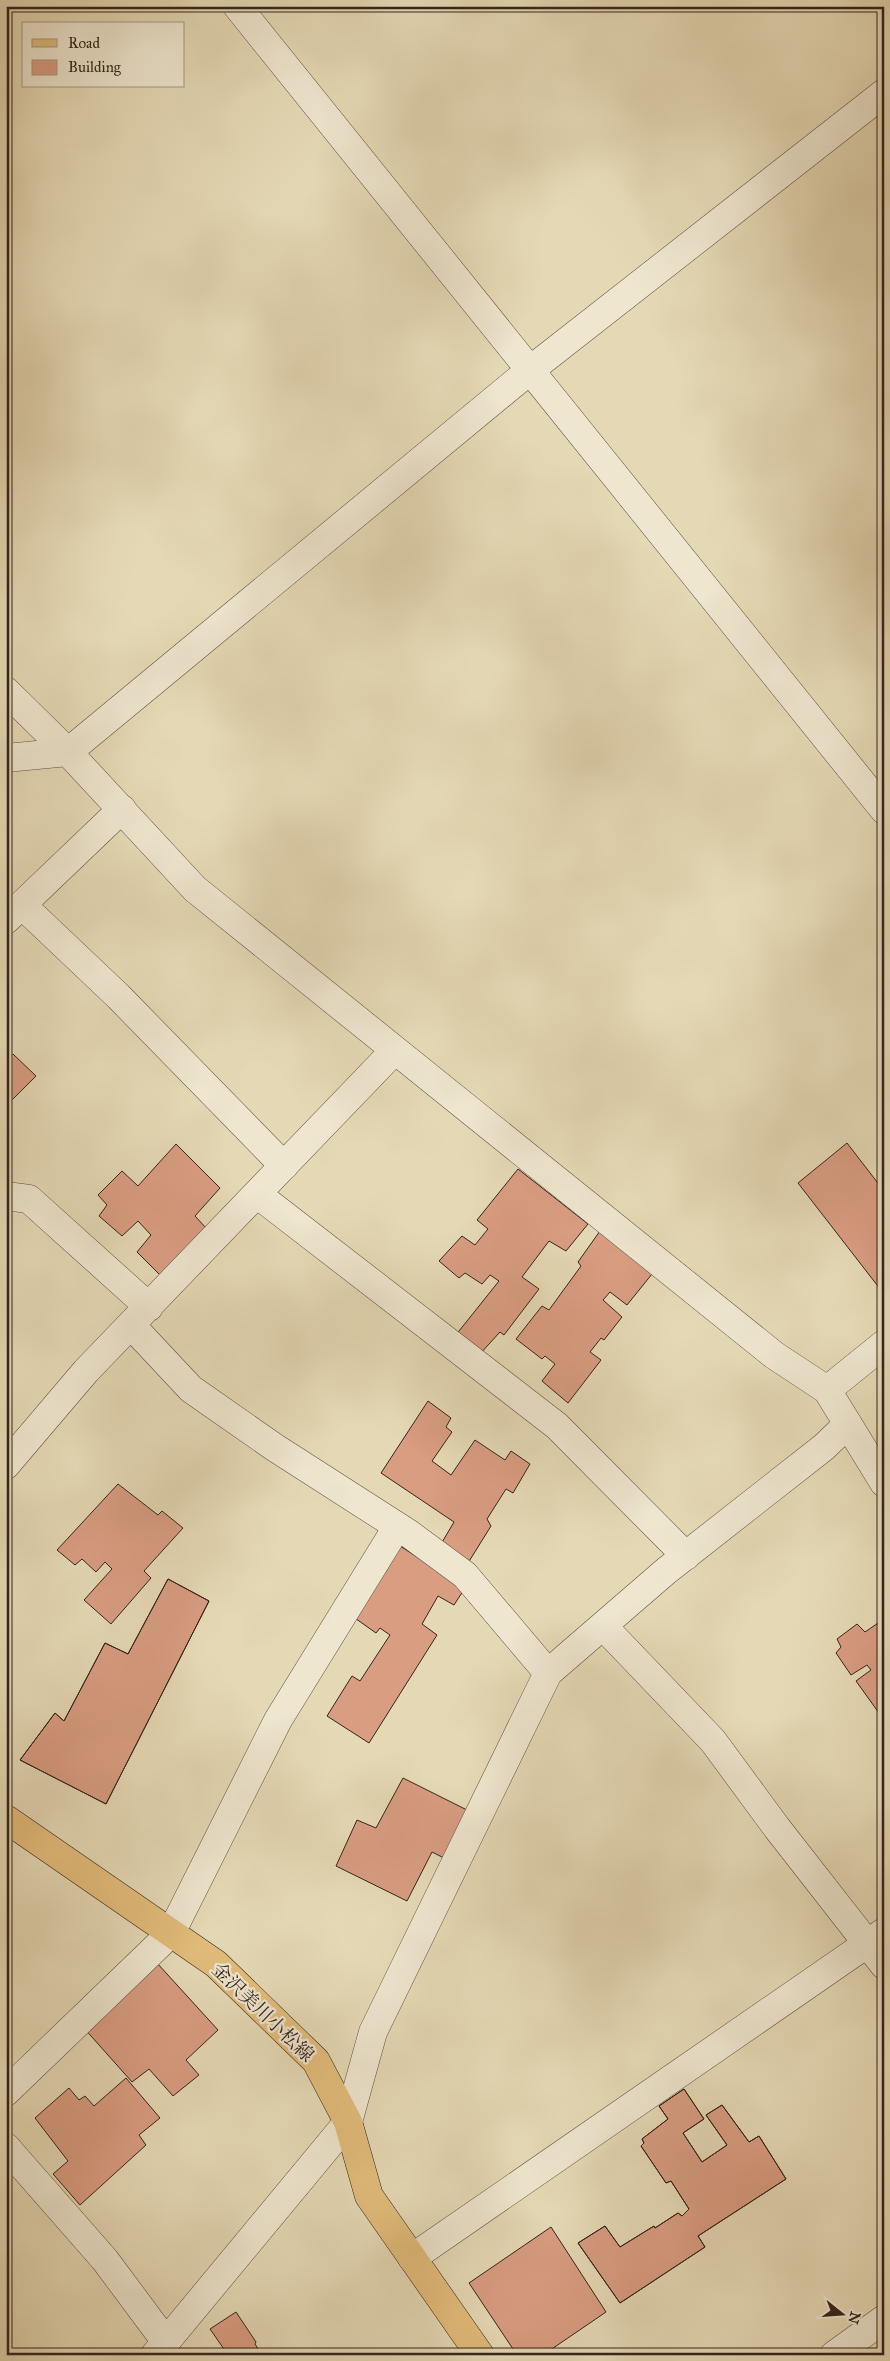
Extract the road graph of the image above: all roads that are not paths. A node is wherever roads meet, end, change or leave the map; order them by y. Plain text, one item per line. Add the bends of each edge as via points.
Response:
1 (237, 6) edge
2 (884, 93) edge
3 (529, 371) junction
4 (6, 691) edge
5 (68, 752) junction
6 (6, 758) edge
7 (122, 809) junction
8 (884, 810) edge
9 (14, 912) edge
10 (395, 1050) junction
11 (284, 1166) junction
12 (257, 1194) junction
13 (6, 1196) edge
14 (140, 1316) junction
15 (884, 1344) edge
16 (827, 1390) junction
17 (848, 1424) junction
18 (6, 1465) edge
19 (884, 1483) edge
20 (398, 1527) junction
21 (686, 1556) junction
22 (603, 1626) junction
23 (548, 1673) junction
24 (6, 1819) edge
25 (171, 1933) junction
26 (876, 1938) edge
27 (884, 1965) edge
28 (6, 2092) edge
29 (348, 2122) junction
30 (6, 2147) edge
31 (412, 2258) junction
32 (884, 2319) edge
33 (160, 2348) edge
34 (480, 2355) edge
35 (834, 2355) edge

1 - 3 street
2 - 3 street
3 - 5 street
3 - 8 street
4 - 5 street
5 - 6 street
5 - 7 street
7 - 9 street
7 - 10 street via 194,889
9 - 11 street via 118,996
10 - 11 street
10 - 16 street via 774,1355
11 - 12 street
12 - 14 street
12 - 21 street via 557,1426
13 - 14 street via 29,1199
14 - 18 street via 86,1371
14 - 20 street via 190,1389
15 - 16 street
16 - 17 street
17 - 19 street
17 - 21 street via 824,1447
20 - 23 street via 465,1575
20 - 25 street via 278,1720
21 - 22 street
22 - 23 street
22 - 26 street via 713,1741 777,1828
23 - 29 street via 373,2032
24 - 25 main road, 金沢美川小松線
25 - 28 street
25 - 29 main road, 金沢美川小松線 via 216,1964 316,2061
26 - 27 street
26 - 31 street
29 - 31 main road, 金沢美川小松線 via 369,2196
29 - 33 street
30 - 33 street via 105,2260
31 - 34 main road, 金沢美川小松線
32 - 35 street

